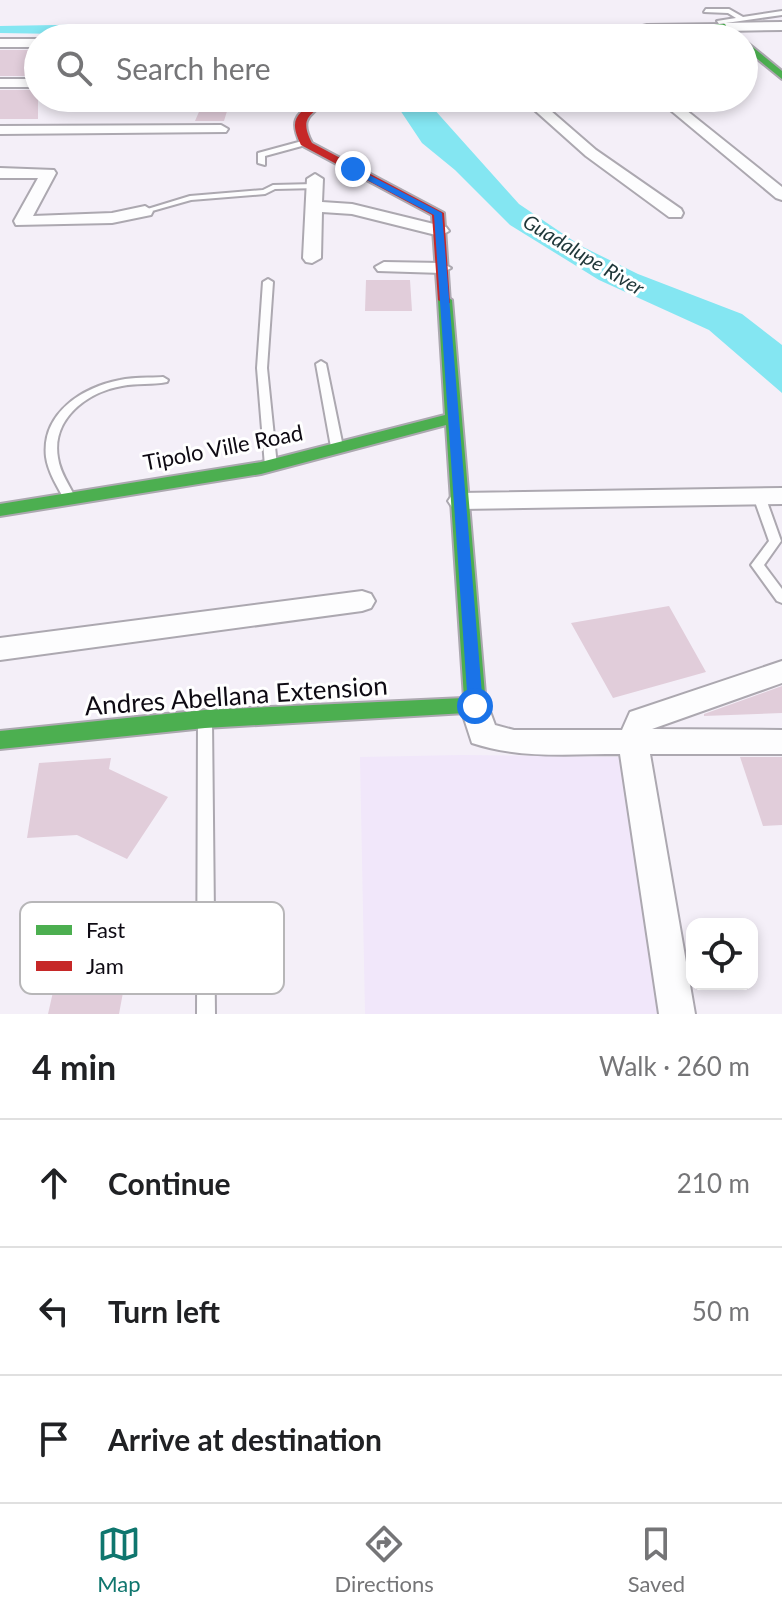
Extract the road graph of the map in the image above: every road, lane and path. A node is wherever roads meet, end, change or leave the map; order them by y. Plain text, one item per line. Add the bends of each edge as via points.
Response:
1 (782, 13) edge
2 (720, 19) edge
3 (679, 24) edge
4 (782, 26) edge
5 (0, 43) edge
6 (24, 43) edge
7 (758, 55) edge
8 (782, 76) edge
9 (0, 83) edge
10 (24, 83) edge
11 (304, 112) edge
12 (544, 112) edge
13 (680, 112) edge
14 (221, 129) dead end
15 (0, 130) edge
16 (306, 142) junction
17 (262, 163) dead end
18 (0, 173) edge
19 (315, 182) joint
20 (782, 195) edge
21 (313, 206) junction
22 (145, 211) joint
23 (675, 213) dead end
24 (440, 231) junction
25 (312, 258) dead end
26 (384, 267) dead end
27 (442, 268) junction
28 (268, 282) dead end
29 (321, 364) dead end
30 (163, 380) dead end
31 (453, 418) junction
32 (337, 447) junction
33 (271, 466) junction
34 (770, 496) edge
35 (70, 499) junction
36 (460, 501) junction
37 (0, 510) edge
38 (782, 598) edge
39 (362, 601) dead end
40 (0, 649) edge
41 (782, 672) edge
42 (475, 706) junction
43 (205, 719) junction
44 (0, 740) edge
45 (782, 742) edge
46 (633, 743) junction
47 (206, 902) edge
48 (206, 994) edge
49 (206, 1014) edge
50 (677, 1014) edge

1 - 2 lane
2 - 3 street
2 - 4 street
5 - 6 street
7 - 8 street
9 - 10 street
11 - 16 street via 299,120
12 - 23 street
13 - 20 street
14 - 15 street
16 - 17 lane via 261,155
16 - 24 street via 438,213
18 - 22 street via 48,173 22,221 112,218
19 - 21 street
19 - 22 lane via 190,198
21 - 24 street via 352,209
21 - 25 street
24 - 27 street
26 - 27 street
27 - 31 street
28 - 33 lane via 262,368
29 - 32 lane
30 - 35 lane via 119,383 87,394 54,425 52,458
31 - 32 street, Tipolo Ville Road
31 - 36 street
32 - 33 street, Tipolo Ville Road
33 - 35 street, Tipolo Ville Road
34 - 36 street
34 - 38 lane via 775,541 757,565
35 - 37 street, Tipolo Ville Road
36 - 42 street
39 - 40 street
41 - 46 street via 640,721
42 - 43 street, Andres Abellana Extension
42 - 46 street via 483,734 514,742
43 - 44 street, Andres Abellana Extension
43 - 47 lane
45 - 46 street
46 - 50 street
48 - 49 lane

